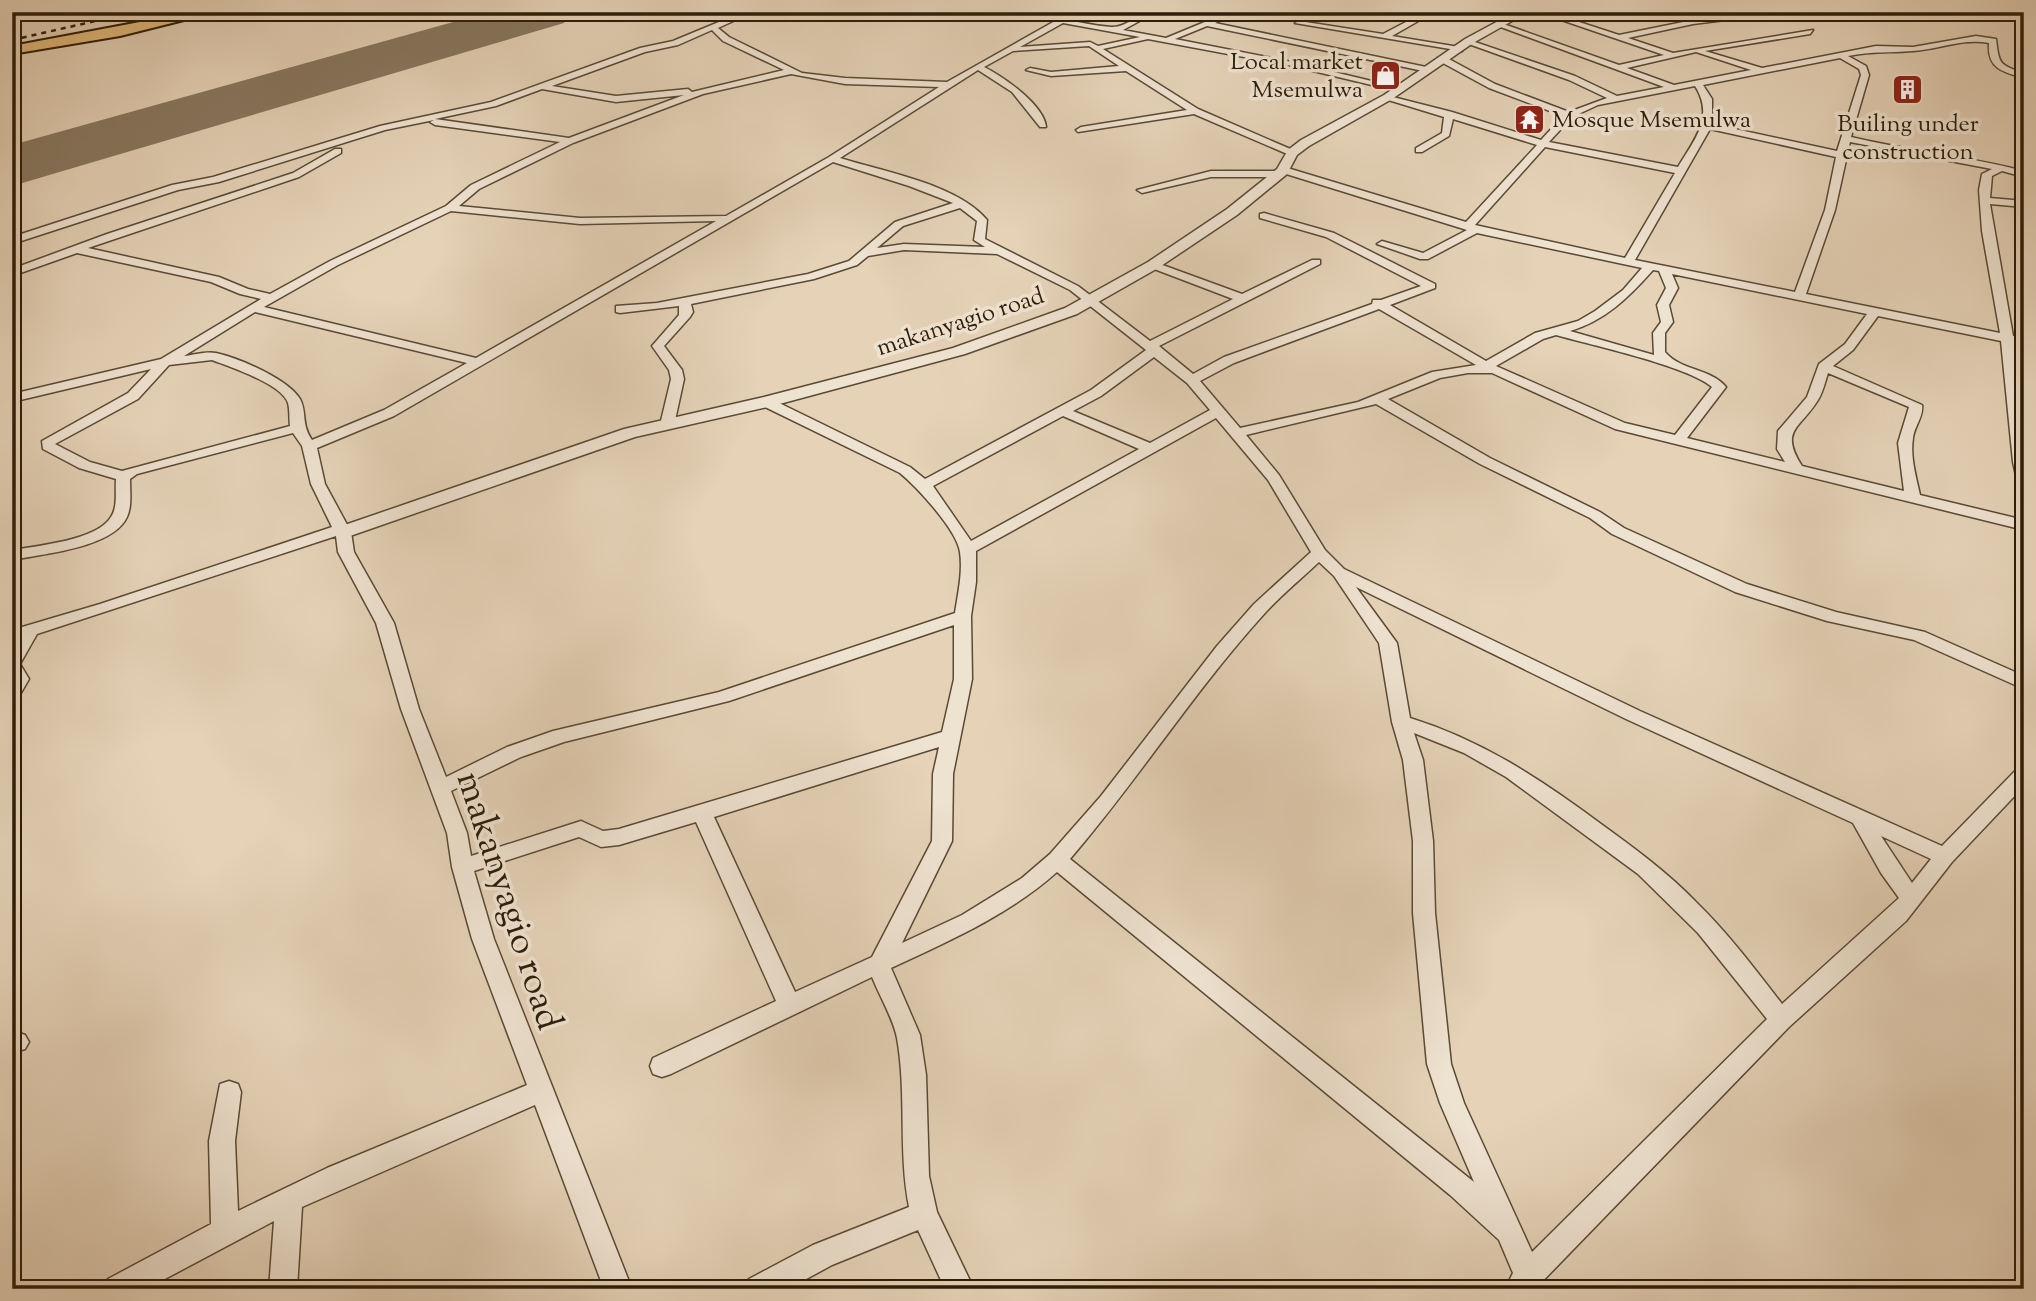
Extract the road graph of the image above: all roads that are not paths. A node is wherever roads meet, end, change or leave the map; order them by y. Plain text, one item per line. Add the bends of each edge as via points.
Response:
1 (52, 12) edge
2 (210, 12) edge
3 (750, 12) edge
4 (1018, 12) edge
5 (1137, 12) edge
6 (1236, 12) edge
7 (1541, 12) edge
8 (1614, 12) edge
9 (1713, 12) edge
10 (1788, 12) edge
11 (1150, 13) edge
12 (1766, 13) edge
13 (1411, 14) dead end
14 (1427, 14) edge
15 (1513, 16) edge
16 (1312, 17) dead end
17 (1729, 18) junction
18 (1563, 19) junction
19 (1063, 20) junction
20 (12, 21) edge
21 (1693, 22) junction
22 (1299, 23) junction
23 (1208, 24) junction
24 (712, 26) junction
25 (1289, 27) dead end
26 (1718, 29) dead end
27 (1116, 30) junction
28 (1279, 32) dead end
29 (1810, 32) dead end
30 (1730, 33) dead end
31 (1268, 36) junction
32 (1386, 36) junction
33 (1154, 37) junction
34 (1616, 37) junction
35 (1167, 40) junction
36 (1754, 40) junction
37 (1464, 45) junction
38 (1097, 48) junction
39 (12, 50) edge
40 (1696, 50) junction
41 (1005, 51) junction
42 (1842, 54) junction
43 (1672, 55) junction
44 (1444, 60) junction
45 (978, 67) junction
46 (1621, 67) junction
47 (1126, 68) junction
48 (1030, 70) dead end
49 (1427, 70) junction
50 (791, 71) junction
51 (1764, 72) junction
52 (2024, 76) edge
53 (1698, 84) junction
54 (947, 85) junction
55 (540, 86) junction
56 (1674, 88) junction
57 (702, 92) junction
58 (1395, 93) junction
59 (1614, 99) junction
60 (1195, 111) junction
61 (1449, 114) junction
62 (1569, 115) junction
63 (402, 123) junction
64 (1043, 125) dead end
65 (1707, 126) junction
66 (1081, 130) dead end
67 (1846, 138) junction
68 (570, 141) junction
69 (1543, 144) junction
70 (1419, 150) dead end
71 (1292, 153) junction
72 (1841, 155) junction
73 (832, 159) junction
74 (2000, 170) junction
75 (1681, 171) junction
76 (1281, 172) junction
77 (2024, 174) edge
78 (1142, 190) dead end
79 (1985, 201) junction
80 (961, 204) junction
81 (2024, 204) edge
82 (450, 208) junction
83 (1264, 216) dead end
84 (725, 218) junction
85 (1473, 228) junction
86 (12, 241) edge
87 (1382, 244) dead end
88 (76, 249) junction
89 (997, 251) junction
90 (866, 253) junction
91 (1316, 262) dead end
92 (1628, 262) junction
93 (1153, 265) junction
94 (1650, 266) junction
95 (1664, 269) junction
96 (12, 273) edge
97 (1800, 296) junction
98 (272, 298) junction
99 (1244, 299) junction
100 (1091, 300) junction
101 (684, 302) junction
102 (1377, 303) junction
103 (253, 309) junction
104 (620, 309) dead end
105 (1875, 312) junction
106 (1556, 331) junction
107 (2008, 340) junction
108 (2024, 342) edge
109 (1154, 347) junction
110 (165, 362) junction
111 (478, 362) junction
112 (1667, 363) junction
113 (1484, 367) junction
114 (1824, 367) junction
115 (1192, 380) junction
116 (2017, 390) edge
117 (12, 398) edge
118 (1377, 399) junction
119 (766, 402) junction
120 (1062, 411) junction
121 (1219, 411) junction
122 (667, 425) junction
123 (297, 428) junction
124 (1236, 433) junction
125 (1679, 439) junction
126 (309, 446) junction
127 (2021, 446) edge
128 (1149, 448) junction
129 (1796, 468) junction
130 (124, 476) junction
131 (2024, 481) edge
132 (924, 485) junction
133 (1914, 499) junction
134 (2024, 525) edge
135 (342, 531) junction
136 (968, 549) junction
137 (1320, 553) junction
138 (12, 555) edge
139 (1338, 572) junction
140 (963, 616) junction
141 (31, 630) junction
142 (12, 636) edge
143 (12, 664) edge
144 (2024, 683) edge
145 (12, 694) edge
146 (1401, 722) junction
147 (951, 736) junction
148 (2021, 781) edge
149 (442, 787) junction
150 (701, 811) junction
151 (1860, 817) junction
152 (1945, 856) junction
153 (1057, 860) junction
154 (462, 867) junction
155 (1911, 898) junction
156 (879, 966) junction
157 (790, 1006) junction
158 (1781, 1020) junction
159 (662, 1066) dead end
160 (543, 1090) junction
161 (229, 1091) dead end
162 (289, 1200) junction
163 (924, 1214) junction
164 (225, 1231) junction
165 (1514, 1237) junction
166 (1523, 1282) edge
167 (118, 1289) edge
168 (283, 1289) edge
169 (618, 1289) edge
170 (759, 1289) edge
171 (960, 1289) edge

1 - 20 street
2 - 39 main road
3 - 24 street
4 - 19 street
5 - 11 street
6 - 23 street
7 - 18 street
8 - 18 street
9 - 17 street
10 - 12 street
11 - 27 street
12 - 17 street
13 - 14 street
14 - 32 street
15 - 37 street
15 - 46 street
16 - 22 street
17 - 21 street
18 - 34 street
19 - 27 street
19 - 41 street
21 - 26 street
21 - 34 street
22 - 25 street
22 - 32 street
23 - 31 street
23 - 35 street
24 - 50 street via 726,39
24 - 55 street via 676,43
27 - 33 street
28 - 31 street
29 - 36 street
30 - 36 street
31 - 49 street
32 - 37 street
33 - 35 street
33 - 38 street
34 - 43 street
35 - 58 street
36 - 40 street
37 - 44 street
37 - 59 street via 1572,78
38 - 41 street via 1086,44
38 - 47 street
40 - 43 street
40 - 51 street
41 - 45 street
42 - 51 street
42 - 52 street via 1983,38 1993,41 1992,55 2001,68
42 - 67 street via 1863,68 1865,75
43 - 46 street
44 - 49 street
44 - 62 street via 1492,86
45 - 54 street
45 - 64 street via 1007,81
46 - 56 street
47 - 48 street via 1051,74
47 - 60 street
49 - 58 street
50 - 54 street via 845,81
50 - 57 street
51 - 53 street
53 - 56 street
53 - 65 street via 1708,99
54 - 73 street
55 - 57 street via 616,99
55 - 63 street via 493,104
56 - 59 street
57 - 68 street
58 - 61 street
58 - 71 street
59 - 62 street
60 - 66 street
60 - 71 street
61 - 69 street
61 - 70 street via 1446,134
62 - 69 street
63 - 68 street via 446,123
63 - 86 street via 203,183 176,187
63 - 88 street via 324,157 301,173
65 - 72 street
65 - 75 street
67 - 72 street
67 - 74 street
68 - 82 street via 475,187
69 - 75 street
69 - 85 street via 1475,218
71 - 76 street, makanyagio road
72 - 97 street via 1830,210
73 - 80 street
73 - 84 street
74 - 77 street
74 - 79 street via 1987,174
75 - 92 street
76 - 78 street via 1210,174
76 - 85 street
76 - 93 street, makanyagio road via 1232,212
79 - 81 street
79 - 107 street
80 - 89 street via 982,220 979,240
80 - 90 street via 899,225
82 - 84 street via 580,221
82 - 98 street
83 - 102 street via 1330,235 1431,285
84 - 111 street
85 - 87 street via 1424,257
85 - 92 street
88 - 96 street
88 - 98 street via 204,276
89 - 90 street via 904,247
89 - 100 street via 1051,274
90 - 101 street via 853,263 810,277
91 - 99 street
92 - 94 street
93 - 99 street
93 - 100 street, makanyagio road
94 - 95 street
94 - 106 street via 1599,314
95 - 97 street
95 - 112 street via 1672,288 1663,305 1667,322 1657,342
97 - 105 street
98 - 103 street
99 - 109 street
100 - 109 street
100 - 119 street, makanyagio road via 959,351
101 - 104 street
101 - 122 street via 687,312 658,346 677,373
102 - 113 street
102 - 115 street via 1229,360
103 - 110 street
103 - 111 street
105 - 107 street
105 - 114 street via 1849,347
106 - 112 street
106 - 113 street
107 - 108 street
107 - 116 street
109 - 115 street
109 - 120 street via 1116,380
110 - 117 street, makanyagio road
110 - 123 street, makanyagio road via 213,356 262,375 295,402
110 - 130 street via 133,396 49,441 48,446 95,470
111 - 126 street via 389,413
112 - 125 street via 1719,387
113 - 118 street via 1437,375
113 - 125 street via 1506,372 1544,394 1620,426
114 - 129 street via 1813,398 1783,437 1784,449
114 - 133 street via 1915,405 1903,446
115 - 121 street
116 - 127 street
118 - 124 street
118 - 144 street via 1618,531 1741,587 1833,617 1919,636
119 - 122 street, makanyagio road
119 - 132 street via 905,470
120 - 128 street
120 - 132 street
121 - 124 street
121 - 128 street
122 - 135 street, makanyagio road via 544,460
123 - 126 street, makanyagio road
123 - 130 street
124 - 137 street via 1274,478
125 - 129 street
126 - 135 street, makanyagio road via 318,484
127 - 131 street
128 - 136 street
129 - 133 street
130 - 138 street via 122,510 110,528 92,537
132 - 136 street
133 - 134 street
135 - 141 street
135 - 149 street, makanyagio road via 346,552 385,623 416,727
136 - 140 street
137 - 139 street
137 - 153 street via 1260,608 1223,650
139 - 146 street via 1388,643
139 - 151 street via 1633,715
140 - 147 street via 963,680
140 - 149 street via 723,697 560,736 514,752
141 - 142 street
141 - 143 street
143 - 145 street via 20,679
146 - 158 street via 1455,739 1505,766 1656,876 1729,953
146 - 165 street via 1418,790 1439,1064
147 - 150 street
147 - 156 street via 941,794 943,841
148 - 152 street
149 - 154 street, makanyagio road
150 - 154 street via 607,840 584,830 562,833
150 - 157 street
151 - 152 street
151 - 155 street
152 - 155 street
153 - 156 street via 1030,884 970,921
153 - 165 street via 1460,1186
154 - 160 street, makanyagio road via 503,996
155 - 158 street via 1898,915
156 - 157 street
156 - 163 street via 908,1035 914,1075 916,1177
157 - 159 street
158 - 166 street
160 - 162 street
160 - 169 street, makanyagio road
161 - 164 street via 222,1141
162 - 164 street
162 - 168 street
163 - 170 street via 823,1255
163 - 171 street
164 - 167 street
165 - 166 street

